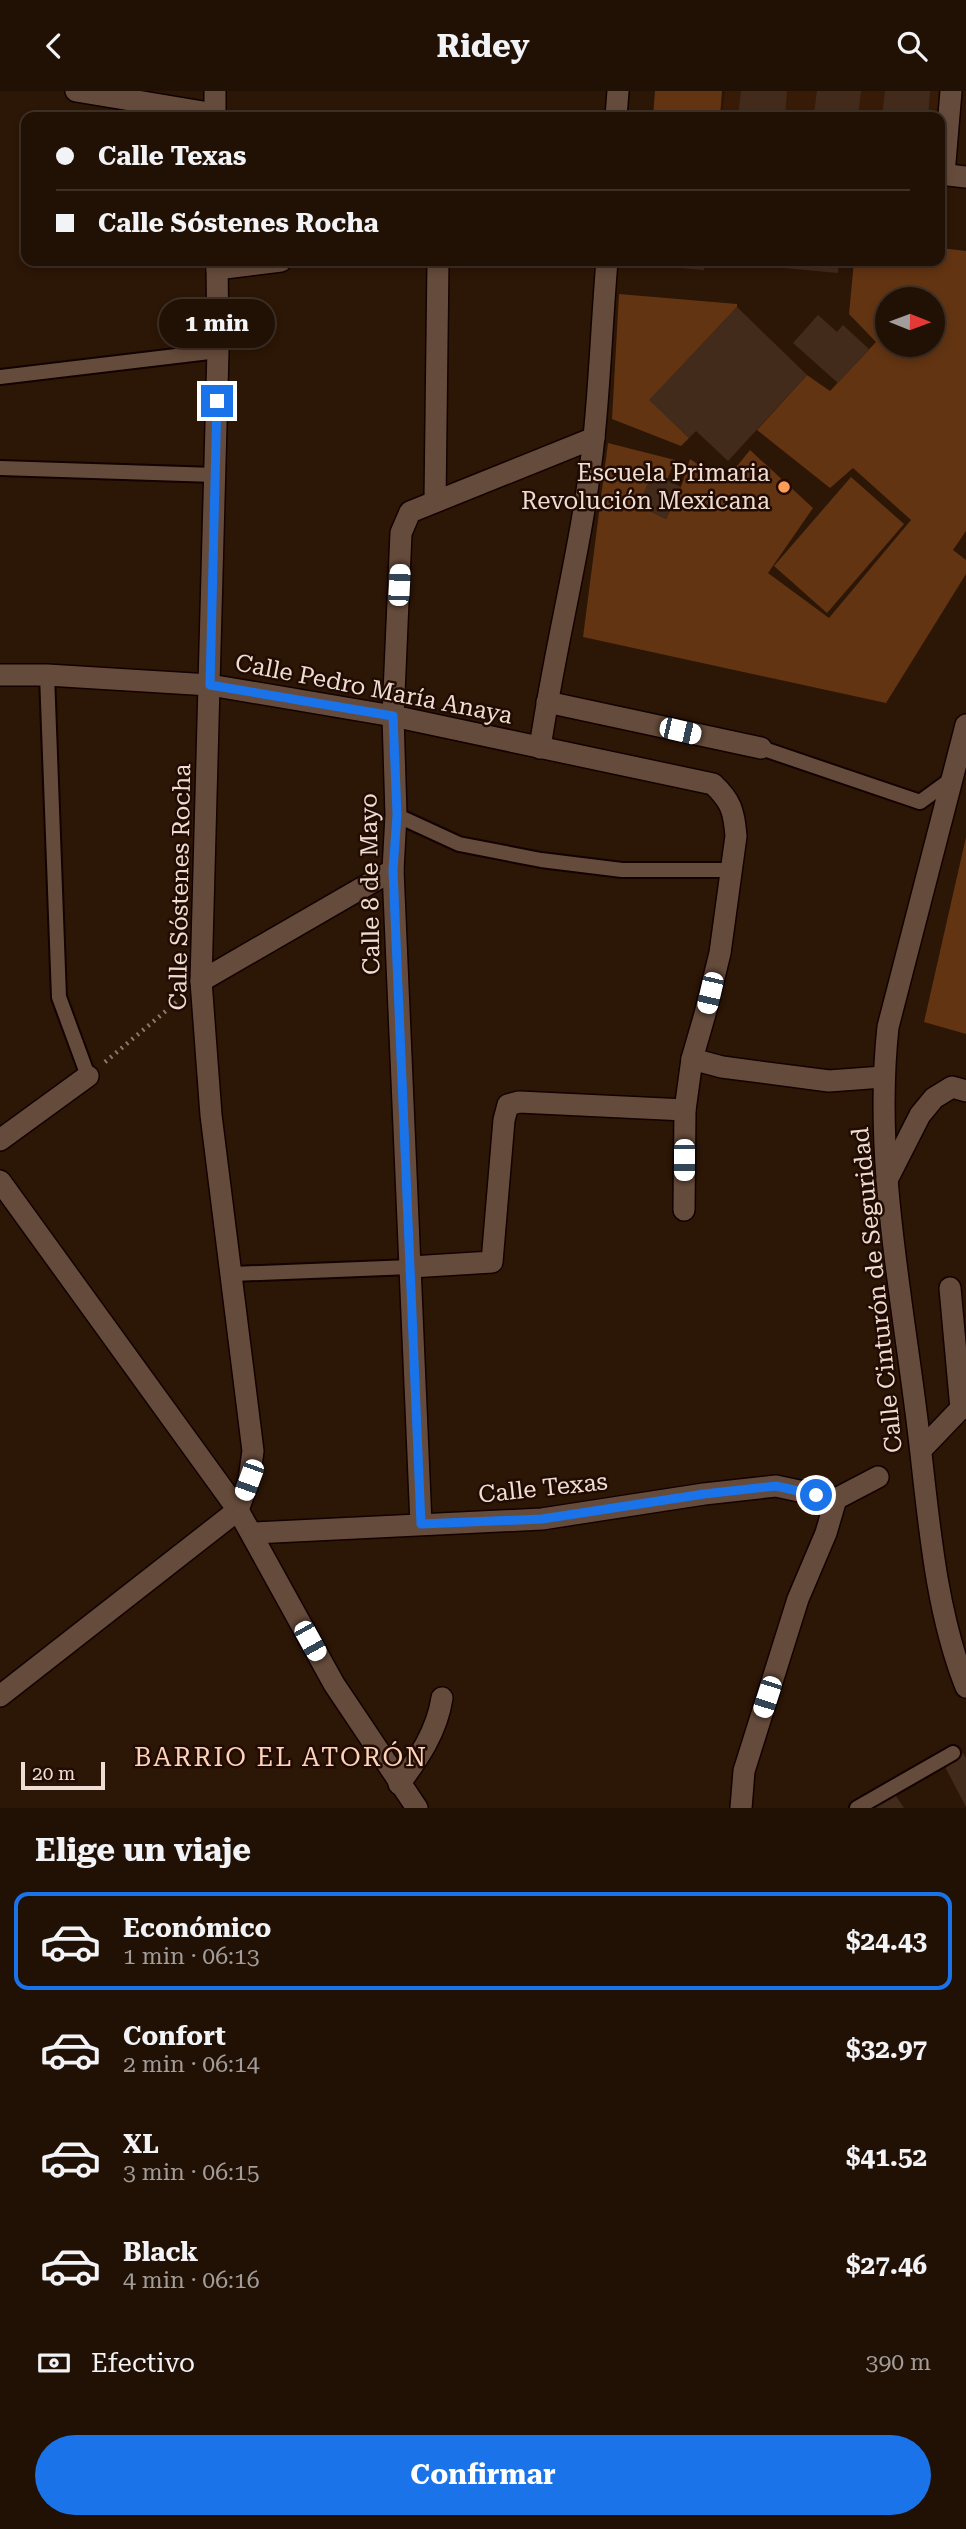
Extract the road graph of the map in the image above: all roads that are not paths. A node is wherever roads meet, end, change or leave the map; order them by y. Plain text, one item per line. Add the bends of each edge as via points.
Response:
1 (76, 91) edge
2 (215, 91) edge
3 (618, 91) edge
4 (951, 91) edge
5 (198, 112) edge
6 (215, 112) edge
7 (616, 112) edge
8 (945, 146) edge
9 (945, 174) edge
10 (966, 177) edge
11 (217, 266) edge
12 (438, 266) edge
13 (607, 266) edge
14 (218, 351) junction
15 (0, 377) edge
16 (594, 438) junction
17 (0, 468) edge
18 (215, 475) junction
19 (435, 501) junction
20 (0, 675) edge
21 (47, 675) junction
22 (210, 685) junction
23 (547, 702) junction
24 (393, 716) junction
25 (966, 725) edge
26 (540, 748) junction
27 (761, 748) joint
28 (953, 777) junction
29 (397, 815) junction
30 (393, 870) junction
31 (730, 870) junction
32 (201, 981) junction
33 (692, 1059) junction
34 (88, 1076) joint
35 (883, 1077) junction
36 (966, 1091) edge
37 (685, 1110) junction
38 (0, 1140) edge
39 (0, 1181) edge
40 (886, 1182) junction
41 (684, 1210) dead end
42 (411, 1267) junction
43 (232, 1274) junction
44 (950, 1288) dead end
45 (963, 1406) edge
46 (921, 1450) junction
47 (878, 1477) dead end
48 (836, 1499) junction
49 (238, 1510) junction
50 (421, 1524) junction
51 (251, 1533) junction
52 (966, 1687) edge
53 (0, 1696) edge
54 (442, 1697) dead end
55 (953, 1753) dead end
56 (404, 1798) edge
57 (741, 1808) edge
58 (857, 1808) edge

1 - 5 street
2 - 6 street
3 - 7 street
4 - 8 street
9 - 10 street
11 - 14 street, Calle Sóstenes Rocha
12 - 19 street
13 - 16 street
14 - 15 lane
14 - 18 street, Calle Sóstenes Rocha
16 - 19 street, Calle 8 de Mayo
16 - 23 street via 564,627
17 - 18 lane
18 - 22 street, Calle Sóstenes Rocha
19 - 24 street, Calle 8 de Mayo via 410,512 401,533
20 - 21 street, Calle Pedro María Anaya
21 - 22 street, Calle Pedro María Anaya
21 - 34 lane via 59,997
22 - 24 street, Calle Pedro María Anaya
22 - 32 street, Calle Sóstenes Rocha
23 - 26 street
23 - 27 street
24 - 26 street, Calle Pedro María Anaya
24 - 29 street, Calle 8 de Mayo
25 - 28 street, Calle Cinturón de Seguridad
26 - 31 street, Calle Pedro María Anaya via 713,784 728,799 735,819
27 - 28 lane via 920,802
28 - 35 street, Calle Cinturón de Seguridad via 888,1027
29 - 30 street, Calle 8 de Mayo
29 - 31 lane via 459,844 541,860 622,870
30 - 32 street
30 - 42 street, Calle 8 de Mayo
31 - 33 street via 720,953
32 - 43 street, Calle Sóstenes Rocha via 211,1115
33 - 35 street via 829,1081
33 - 37 street
34 - 38 street
35 - 40 street, Calle Cinturón de Seguridad
36 - 40 street via 952,1087 934,1098 920,1115
37 - 41 street
37 - 42 street via 508,1105 492,1262
39 - 49 street
40 - 46 street, Calle Cinturón de Seguridad
42 - 43 lane
42 - 50 street, Calle 8 de Mayo
43 - 49 street, Calle Sóstenes Rocha via 253,1451
44 - 45 street
45 - 46 street
46 - 52 street, Calle Cinturón de Seguridad via 940,1596
47 - 48 street
48 - 50 street, Calle Texas via 776,1486 542,1519
48 - 57 street via 798,1599 744,1771
49 - 51 street
49 - 53 street
50 - 51 street, Calle Texas
51 - 56 street via 334,1684
54 - 56 street
55 - 58 lane

